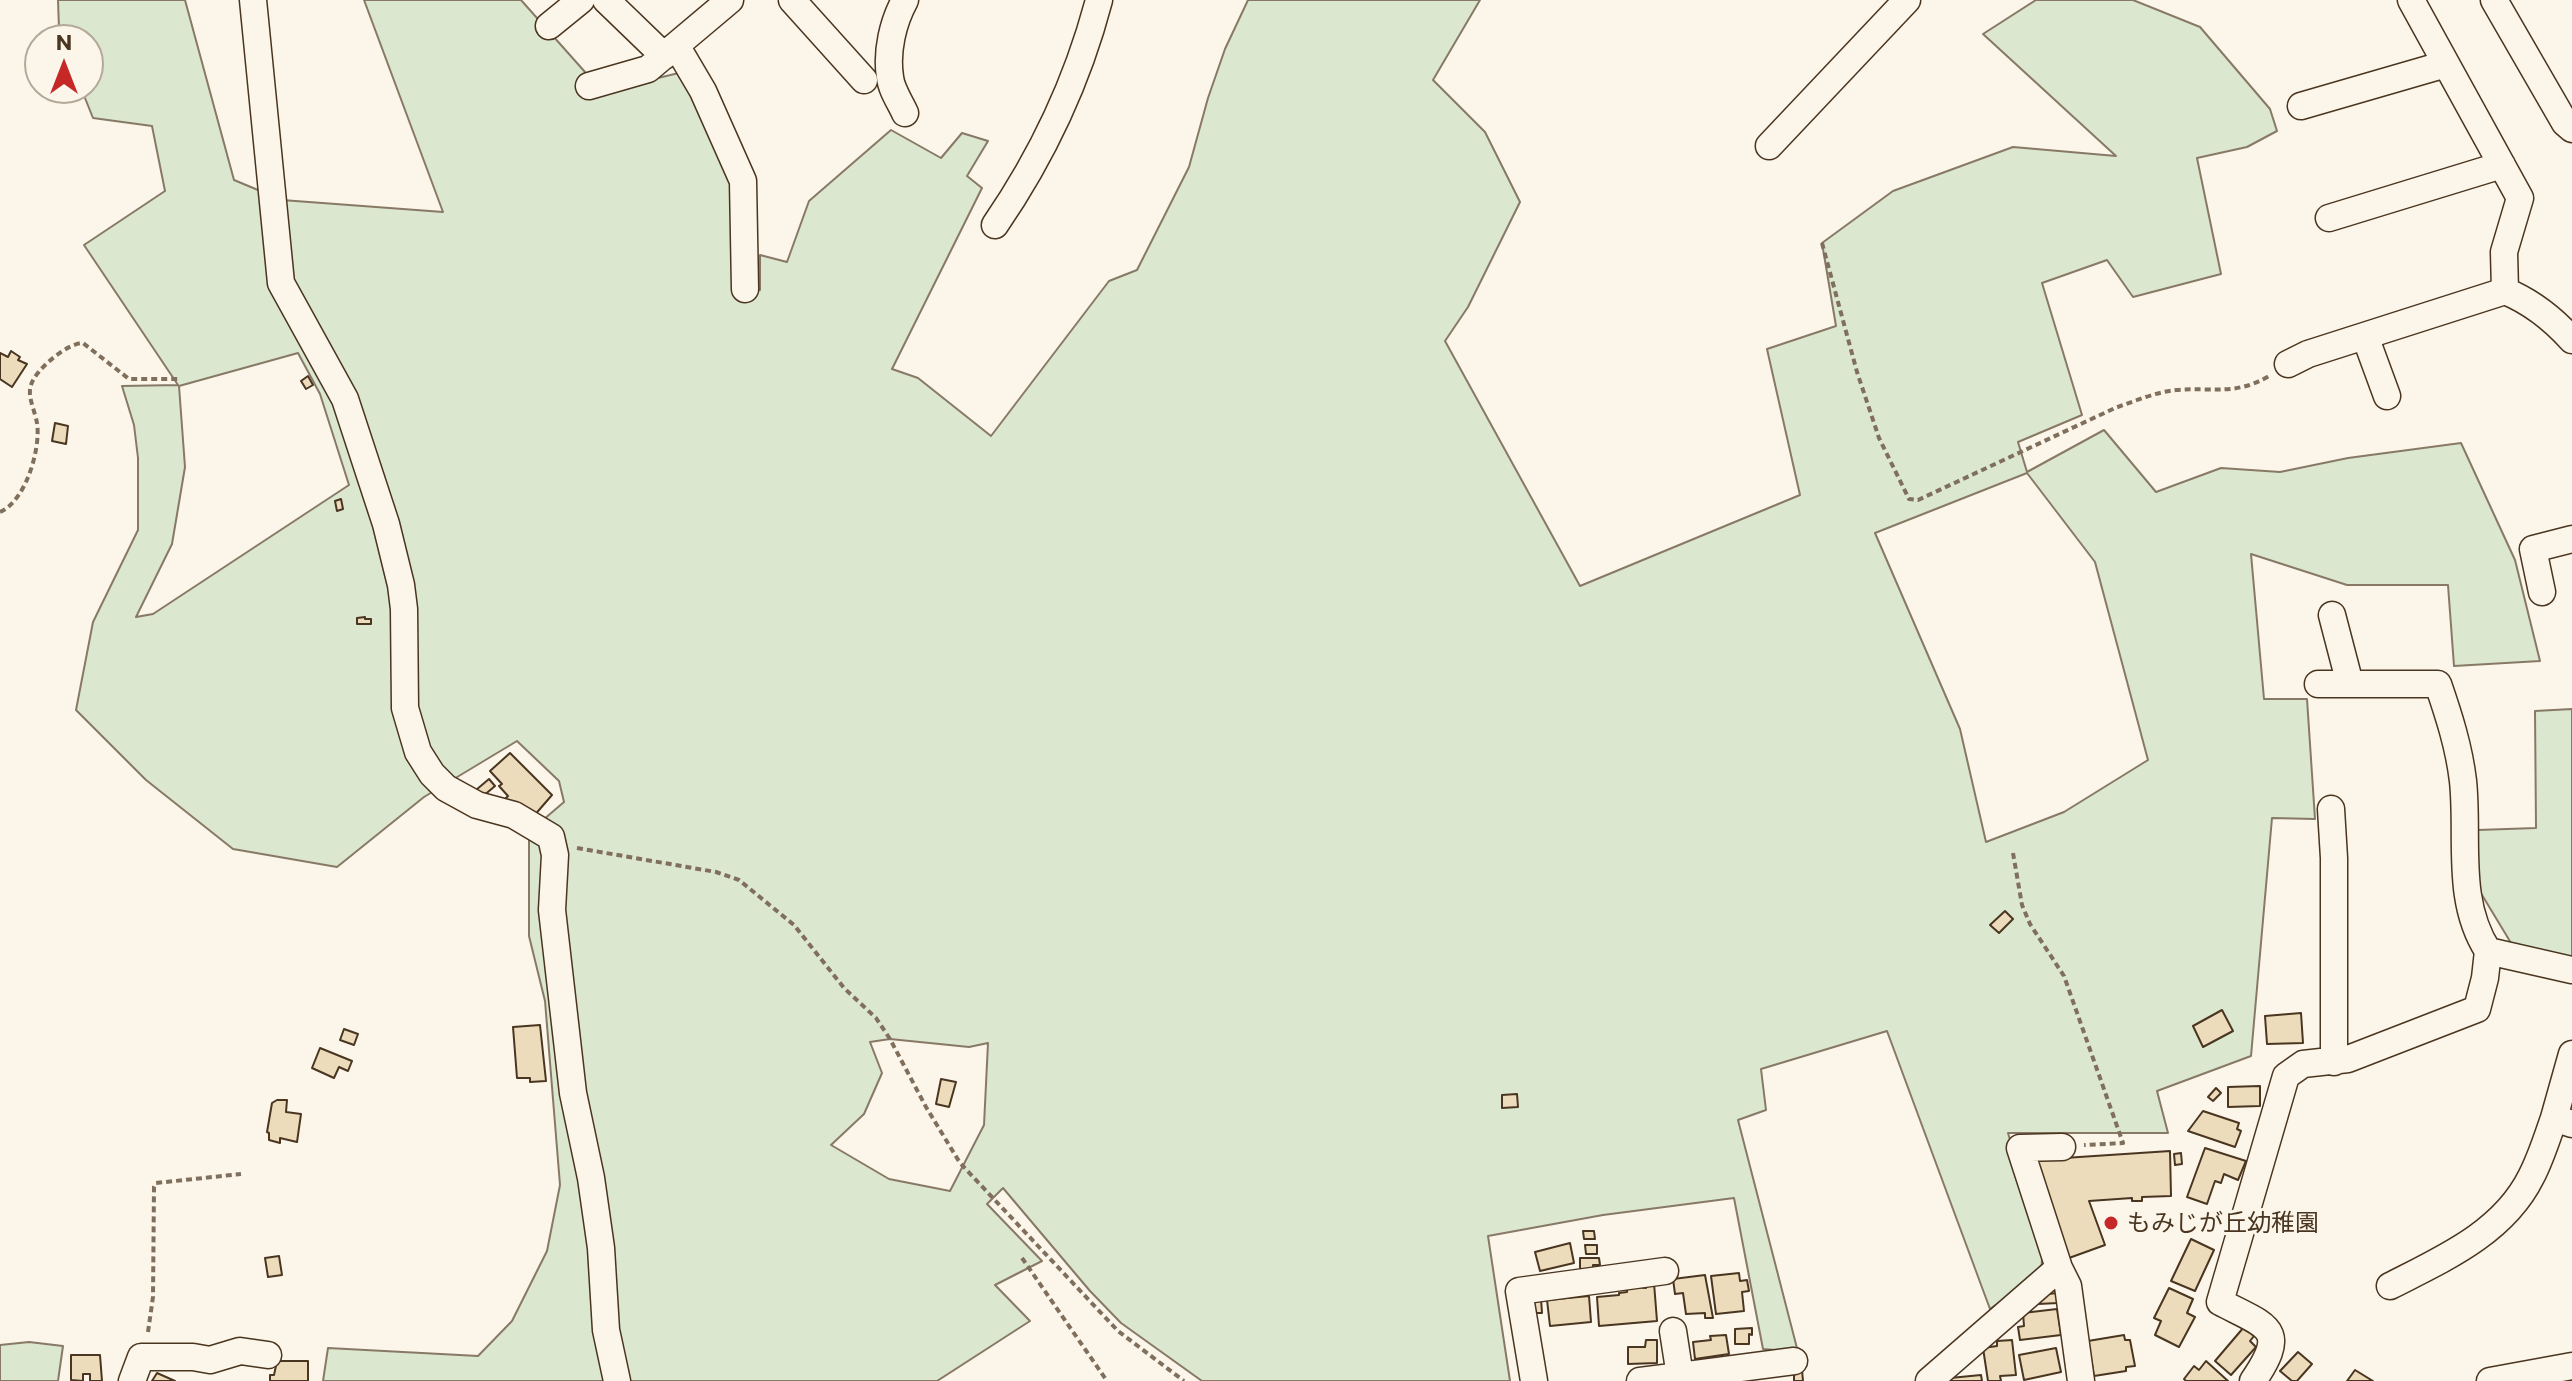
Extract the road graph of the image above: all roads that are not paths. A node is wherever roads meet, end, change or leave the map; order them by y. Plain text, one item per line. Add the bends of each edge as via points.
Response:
1 (253, 0) edge
2 (581, 0) edge
3 (606, 0) edge
4 (730, 0) edge
5 (792, 0) edge
6 (905, 0) edge
7 (1099, 0) edge
8 (1907, 0) edge
9 (2411, 0) edge
10 (2494, 0) edge
11 (549, 26) dead end
12 (669, 51) junction
13 (2446, 64) junction
14 (864, 80) dead end
15 (589, 86) dead end
16 (2301, 106) dead end
17 (905, 113) dead end
18 (2572, 129) edge
19 (1769, 146) dead end
20 (2502, 165) junction
21 (2329, 218) dead end
22 (995, 225) dead end
23 (745, 289) dead end
24 (2505, 291) junction
25 (2365, 336) junction
26 (2572, 340) edge
27 (2288, 364) road end
28 (2387, 396) dead end
29 (2572, 539) edge
30 (2542, 592) dead end
31 (2332, 615) dead end
32 (2318, 684) dead end
33 (2350, 684) junction
34 (2331, 809) dead end
35 (2488, 951) junction
36 (2572, 970) edge
37 (2572, 1054) edge
38 (2334, 1062) junction
39 (2563, 1121) edge
40 (2062, 1147) road end
41 (2059, 1268) junction
42 (1665, 1273) dead end
43 (2390, 1286) dead end
44 (1673, 1331) dead end
45 (268, 1355) dead end
46 (1794, 1361) dead end
47 (2572, 1366) edge
48 (136, 1369) edge
49 (1680, 1378) edge
50 (617, 1381) edge
51 (1534, 1381) edge
52 (1640, 1381) edge
53 (1929, 1381) edge
54 (2081, 1381) edge
55 (2253, 1381) edge
56 (2490, 1381) edge

1 - 50 street via 281,283 345,399 386,524 404,609 405,708 418,752 446,788 477,805 514,815 551,837 552,910 573,1093 591,1178 606,1330
2 - 11 street
3 - 12 street
4 - 12 street
5 - 14 street
6 - 17 street via 895,18 889,56 890,79
7 - 22 street via 1043,145
8 - 19 street
9 - 13 street
10 - 18 street
12 - 15 street via 648,69
12 - 23 street via 683,57 703,91 743,181
13 - 16 street
13 - 20 street
20 - 21 street
20 - 24 street via 2520,198 2504,252
24 - 25 street
24 - 26 street via 2557,323
25 - 27 street
25 - 28 street
29 - 30 street via 2533,549
31 - 33 street
32 - 33 street
33 - 35 street via 2438,684 2463,781 2469,902
34 - 38 street
35 - 36 street
35 - 38 street via 2477,1009
37 - 39 street
38 - 55 street via 2303,1064 2286,1076 2220,1302 2269,1331 2269,1357
39 - 43 street via 2530,1180 2498,1221 2453,1255
40 - 41 street via 2020,1148
41 - 53 street
41 - 54 street via 2068,1286
42 - 51 street via 1519,1291
44 - 49 street
45 - 48 street via 240,1351 219,1359 193,1357
46 - 49 street
47 - 56 street
49 - 52 street

